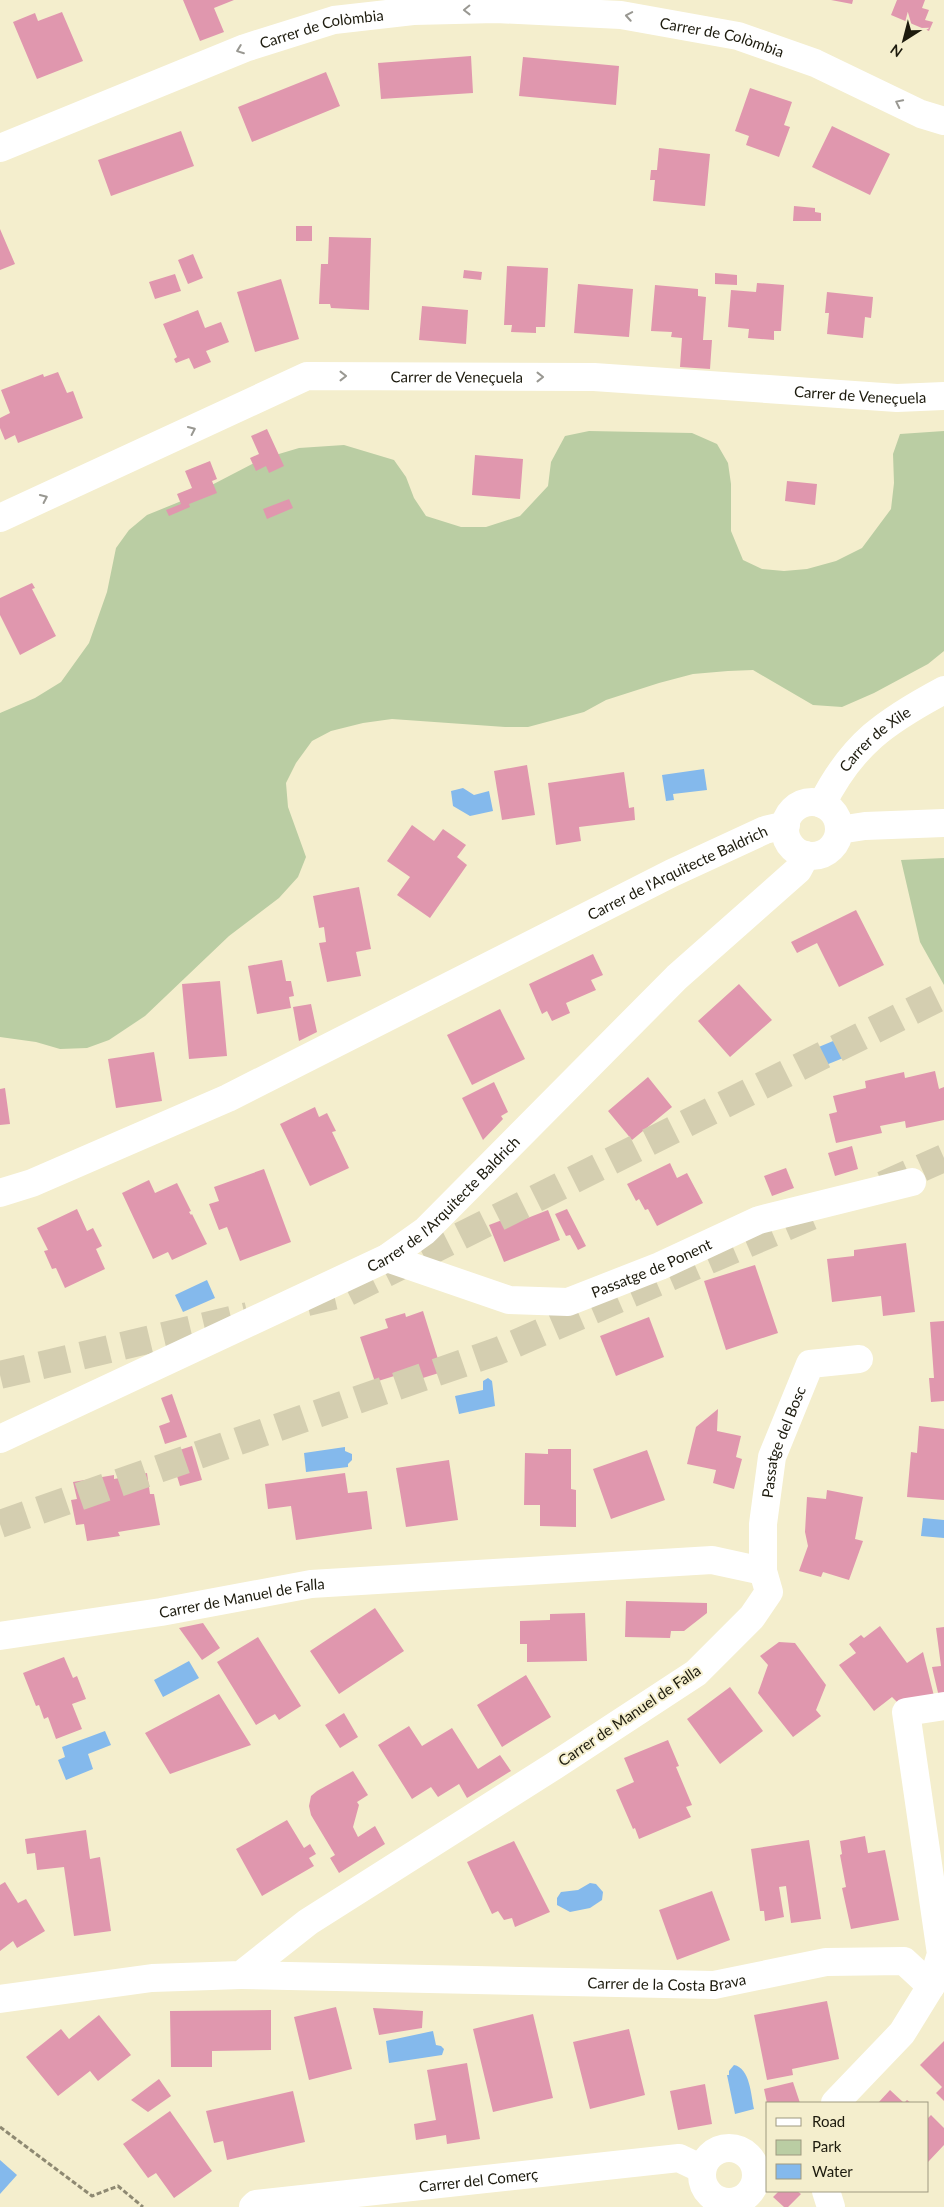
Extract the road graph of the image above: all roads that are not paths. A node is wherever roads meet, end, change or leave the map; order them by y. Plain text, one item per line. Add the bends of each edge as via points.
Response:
1 (944, 121) edge
2 (0, 148) edge
3 (944, 396) edge
4 (0, 518) edge
5 (944, 690) edge
6 (822, 804) junction
7 (944, 823) edge
8 (786, 824) junction
9 (839, 830) junction
10 (806, 855) junction
11 (912, 1182) tunnel mouth
12 (0, 1193) edge
13 (387, 1258) junction
14 (859, 1359) dead end
15 (0, 1439) edge
16 (764, 1570) junction
17 (0, 1636) edge
18 (944, 1706) edge
19 (241, 1975) junction
20 (931, 1986) junction
21 (0, 1999) edge
22 (836, 2102) edge
23 (761, 2159) edge
24 (702, 2169) junction
25 (826, 2192) edge
26 (720, 2204) edge
27 (253, 2207) edge
28 (831, 2207) edge

1 -> 2 street, Carrer de Colòmbia via 921,114 815,63 738,36 621,15 496,9 413,11 334,20 245,48
4 -> 3 street, Carrer de Veneçuela via 307,376 594,378 897,398
5 - 6 street, Carrer de Xile via 889,721 858,748
6 - 8 street via 811,802 799,806 790,813
6 - 9 street via 834,814
7 - 9 street
8 - 10 street via 790,844
8 - 12 street, Carrer de l'Arquitecte Baldrich via 765,830 672,873 228,1098
9 - 10 street via 829,850 818,855
10 - 13 street, Carrer de l'Arquitecte Baldrich via 798,870 677,977 425,1232
11 - 13 street, Passatge de Ponent via 760,1220 660,1266 568,1302 509,1300
13 - 15 street, Carrer de l'Arquitecte Baldrich
14 - 16 street, Passatge del Bosc via 810,1364 772,1458 763,1524
16 - 17 street, Carrer de Manuel de Falla via 712,1560 311,1584 161,1612
16 - 19 street, Carrer de Manuel de Falla via 769,1592 752,1618 696,1673 308,1922
18 - 20 street via 906,1712 941,1954
19 - 20 street, Carrer de la Costa Brava via 714,1985 826,1962 904,1961
19 - 21 street via 152,1978
20 - 22 street via 902,2033
23 - 24 street via 726,2147 713,2152
23 - 26 street via 752,2190 736,2201
24 - 26 street via 705,2189
24 - 27 street, Carrer del Comerç via 679,2158 256,2204
25 - 28 street

